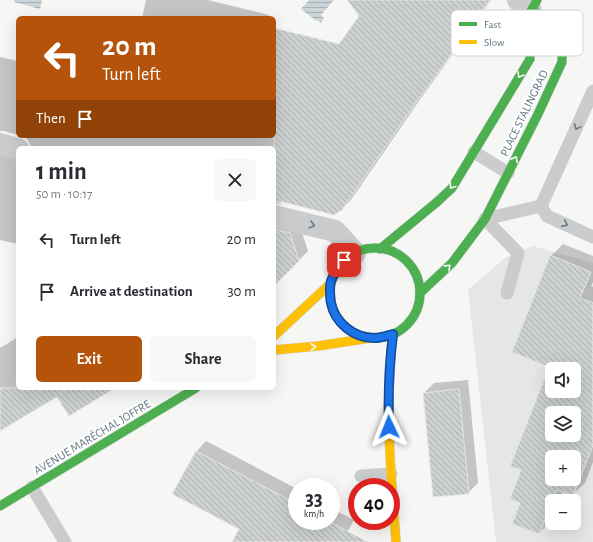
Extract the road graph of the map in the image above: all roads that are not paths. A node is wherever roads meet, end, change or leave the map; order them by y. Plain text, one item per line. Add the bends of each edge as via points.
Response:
1 (529, 4) edge
2 (541, 10) edge
3 (530, 56) edge
4 (562, 56) edge
5 (593, 91) edge
6 (0, 144) edge
7 (16, 148) edge
8 (474, 152) junction
9 (508, 173) junction
10 (541, 206) junction
11 (276, 217) edge
12 (485, 219) junction
13 (593, 237) edge
14 (380, 248) junction
15 (355, 253) junction
16 (331, 283) junction
17 (420, 293) junction
18 (507, 293) dead end
19 (276, 334) edge
20 (393, 334) junction
21 (372, 338) junction
22 (276, 350) edge
23 (193, 390) edge
24 (391, 474) junction
25 (361, 476) dead end
26 (32, 487) junction
27 (0, 506) edge
28 (65, 542) edge
29 (396, 542) edge

2 -> 1 main road, PLACE STALINGRAD
3 -> 8 main road, PLACE STALINGRAD
9 -> 4 main road, PLACE STALINGRAD via 538,114 562,62
5 -> 10 lane
6 - 7 street
8 - 9 lane
8 -> 14 main road, PLACE STALINGRAD via 452,188
9 - 12 main road, PLACE STALINGRAD
10 - 12 lane
10 -> 13 lane via 547,216
11 -> 15 street via 335,232
17 -> 12 main road, PLACE STALINGRAD via 452,263
12 - 18 lane via 518,253
14 - 15 main road
14 - 17 main road via 404,259 413,269
15 - 16 main road via 344,260
16 - 19 main road
16 - 21 main road via 332,309 339,320 360,336
17 - 20 main road via 418,306 412,318 404,328
20 - 21 main road
20 - 24 main road via 388,396
22 -> 21 main road
23 - 26 main road, AVENUE MARÉCHAL JOFFRE
24 - 25 lane
24 - 29 main road
26 - 27 main road, AVENUE MARÉCHAL JOFFRE
26 - 28 lane

